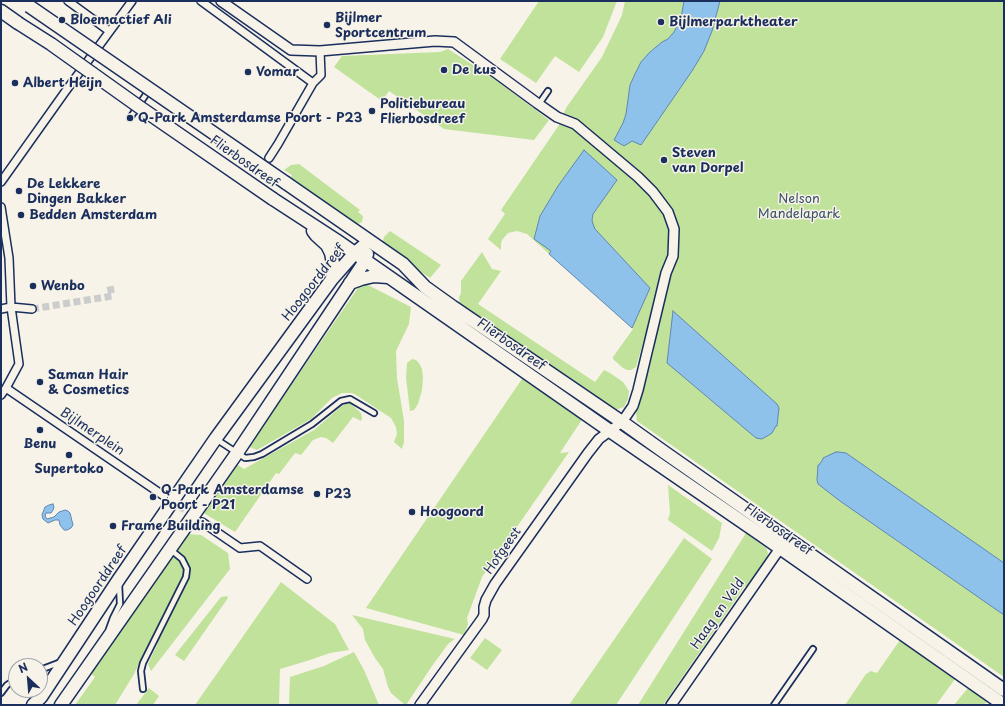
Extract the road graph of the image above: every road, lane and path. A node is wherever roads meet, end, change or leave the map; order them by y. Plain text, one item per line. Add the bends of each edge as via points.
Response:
1 (68, 1) edge
2 (132, 1) edge
3 (201, 1) edge
4 (221, 1) edge
5 (25, 4) edge
6 (1, 11) edge
7 (109, 31) junction
8 (320, 51) junction
9 (313, 83) junction
10 (150, 89) junction
11 (548, 91) dead end
12 (538, 104) junction
13 (138, 106) junction
14 (130, 118) dead end
15 (269, 158) dead end
16 (1, 182) edge
17 (1, 207) edge
18 (306, 222) junction
19 (369, 241) junction
20 (354, 254) junction
21 (365, 261) junction
22 (388, 277) junction
23 (332, 279) junction
24 (350, 283) junction
25 (11, 307) junction
26 (1, 308) edge
27 (32, 309) tunnel mouth
28 (6, 388) junction
29 (1, 395) edge
30 (374, 413) dead end
31 (622, 422) junction
32 (610, 431) junction
33 (216, 438) junction
34 (237, 453) junction
35 (164, 496) tunnel mouth
36 (202, 522) tunnel mouth
37 (764, 529) junction
38 (787, 538) junction
39 (780, 548) junction
40 (170, 550) junction
41 (119, 579) junction
42 (307, 579) dead end
43 (106, 640) junction
44 (813, 649) dead end
45 (64, 661) junction
46 (48, 667) edge
47 (8, 684) edge
48 (143, 689) dead end
49 (996, 689) edge
50 (1, 693) edge
51 (33, 704) edge
52 (60, 705) edge
53 (420, 705) edge
54 (671, 705) edge
55 (774, 705) edge
56 (1004, 705) edge

1 - 7 street
2 - 7 street
3 - 9 street
4 - 8 street via 291,50
5 - 10 street, Flierbosdreef, bridge
6 - 13 street, Flierbosdreef, bridge
7 - 16 street
8 - 9 street via 321,75
8 - 12 street via 436,40 454,42
9 - 15 street
10 - 13 lane
10 - 19 street, Flierbosdreef, bridge
11 - 12 lane
12 - 31 street via 574,124 638,177 668,212 674,229 673,256 666,273 638,390 633,406
13 - 14 lane
13 - 18 street, Flierbosdreef, bridge
17 - 25 street via 9,258
18 - 20 street, Flierbosdreef
18 - 23 street via 331,253
19 - 20 street, Hoogoorddreef
19 - 21 street, Hoogoorddreef
19 - 31 street, Flierbosdreef via 403,264 425,287
20 - 21 street, Flierbosdreef
20 - 23 street, Hoogoorddreef
21 - 22 street, Flierbosdreef
21 - 24 street, Hoogoorddreef
22 - 24 street via 374,276
22 - 32 street, Flierbosdreef
23 - 33 street, Hoogoorddreef
24 - 34 street, Hoogoorddreef
25 - 26 street
25 - 27 street
25 - 28 street via 19,364
28 - 29 street
28 - 35 street, Bijlmerplein
30 - 34 lane via 350,399 341,401 312,424 262,454 245,458
31 - 32 street, Hofgeest
31 - 37 street, Flierbosdreef via 739,504
32 - 37 street, Flierbosdreef via 731,514
32 - 53 street, Hofgeest via 592,448 495,584 486,600 482,619
33 - 34 lane
33 - 41 street, Hoogoorddreef
34 - 40 street, Hoogoorddreef
36 - 42 street via 240,548 260,546
37 - 38 street, Flierbosdreef
37 - 39 street, Flierbosdreef
38 - 39 street, Haag en Veld
38 - 49 street, Flierbosdreef
39 - 49 street, Flierbosdreef
39 - 54 street, Haag en Veld
40 - 43 street, Hoogoorddreef
40 - 48 lane via 182,559 186,577 143,663
41 - 43 lane via 120,604
41 - 45 street, Hoogoorddreef
43 - 52 street, Hoogoorddreef
44 - 55 lane
45 - 46 lane
45 - 51 street, Hoogoorddreef via 41,697
47 - 50 lane
49 - 56 street, Flierbosdreef

